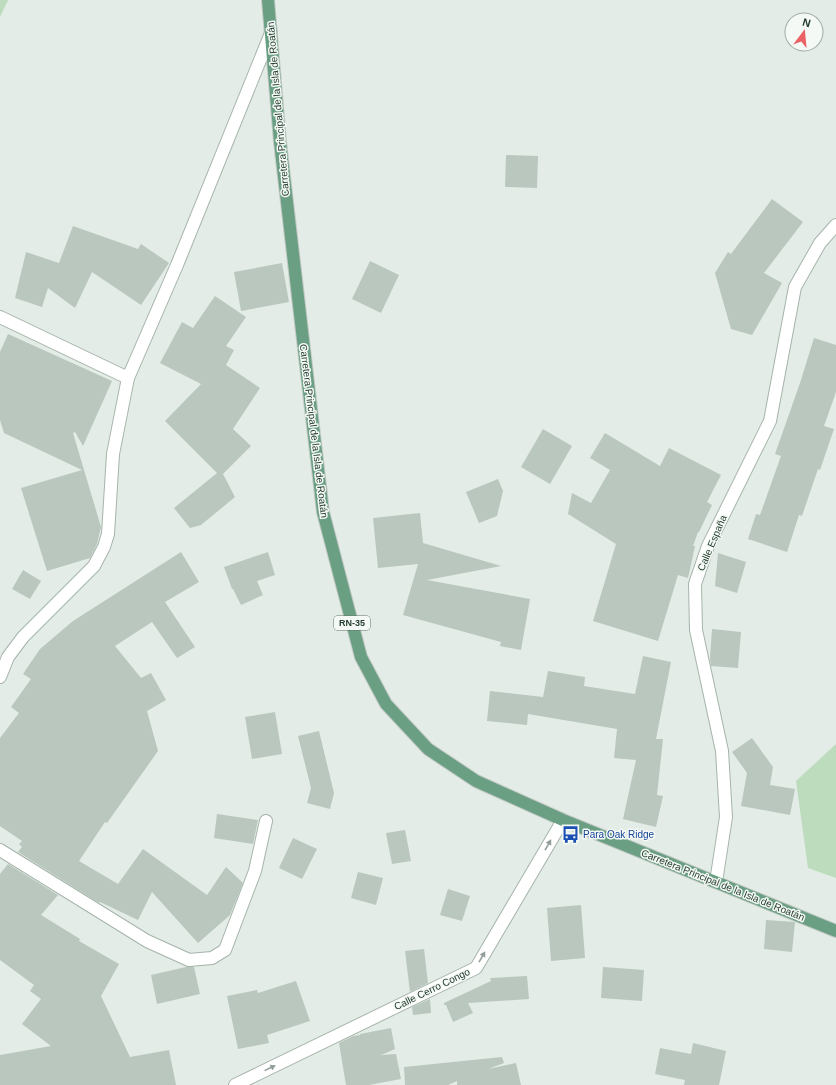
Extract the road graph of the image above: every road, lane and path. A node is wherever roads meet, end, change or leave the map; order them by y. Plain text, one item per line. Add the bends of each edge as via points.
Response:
1 (268, 0) edge
2 (271, 33) junction
3 (836, 225) edge
4 (0, 317) edge
5 (128, 378) junction
6 (0, 677) edge
7 (563, 820) junction
8 (266, 821) dead end
9 (0, 850) edge
10 (716, 882) junction
11 (836, 931) edge
12 (235, 1085) edge

1 - 2 main road, Carretera Principal de la Isla de Roatán / RN-35
2 - 5 street
2 - 7 main road, Carretera Principal de la Isla de Roatán / RN-35 via 280,142 323,512 361,657 386,704 428,749 476,781
3 - 10 street, Calle España via 820,243 796,287 770,421 708,546 695,584 696,630 722,751 726,817
4 - 5 street
5 - 6 street via 113,454 108,534 104,547 94,566 23,637 8,657
7 - 10 main road, Carretera Principal de la Isla de Roatán / RN-35
12 -> 7 street, Calle Cerro Congo via 476,968
8 - 9 street via 255,871 225,950 212,958 189,960 147,941
10 - 11 main road, Carretera Principal de la Isla de Roatán / RN-35

